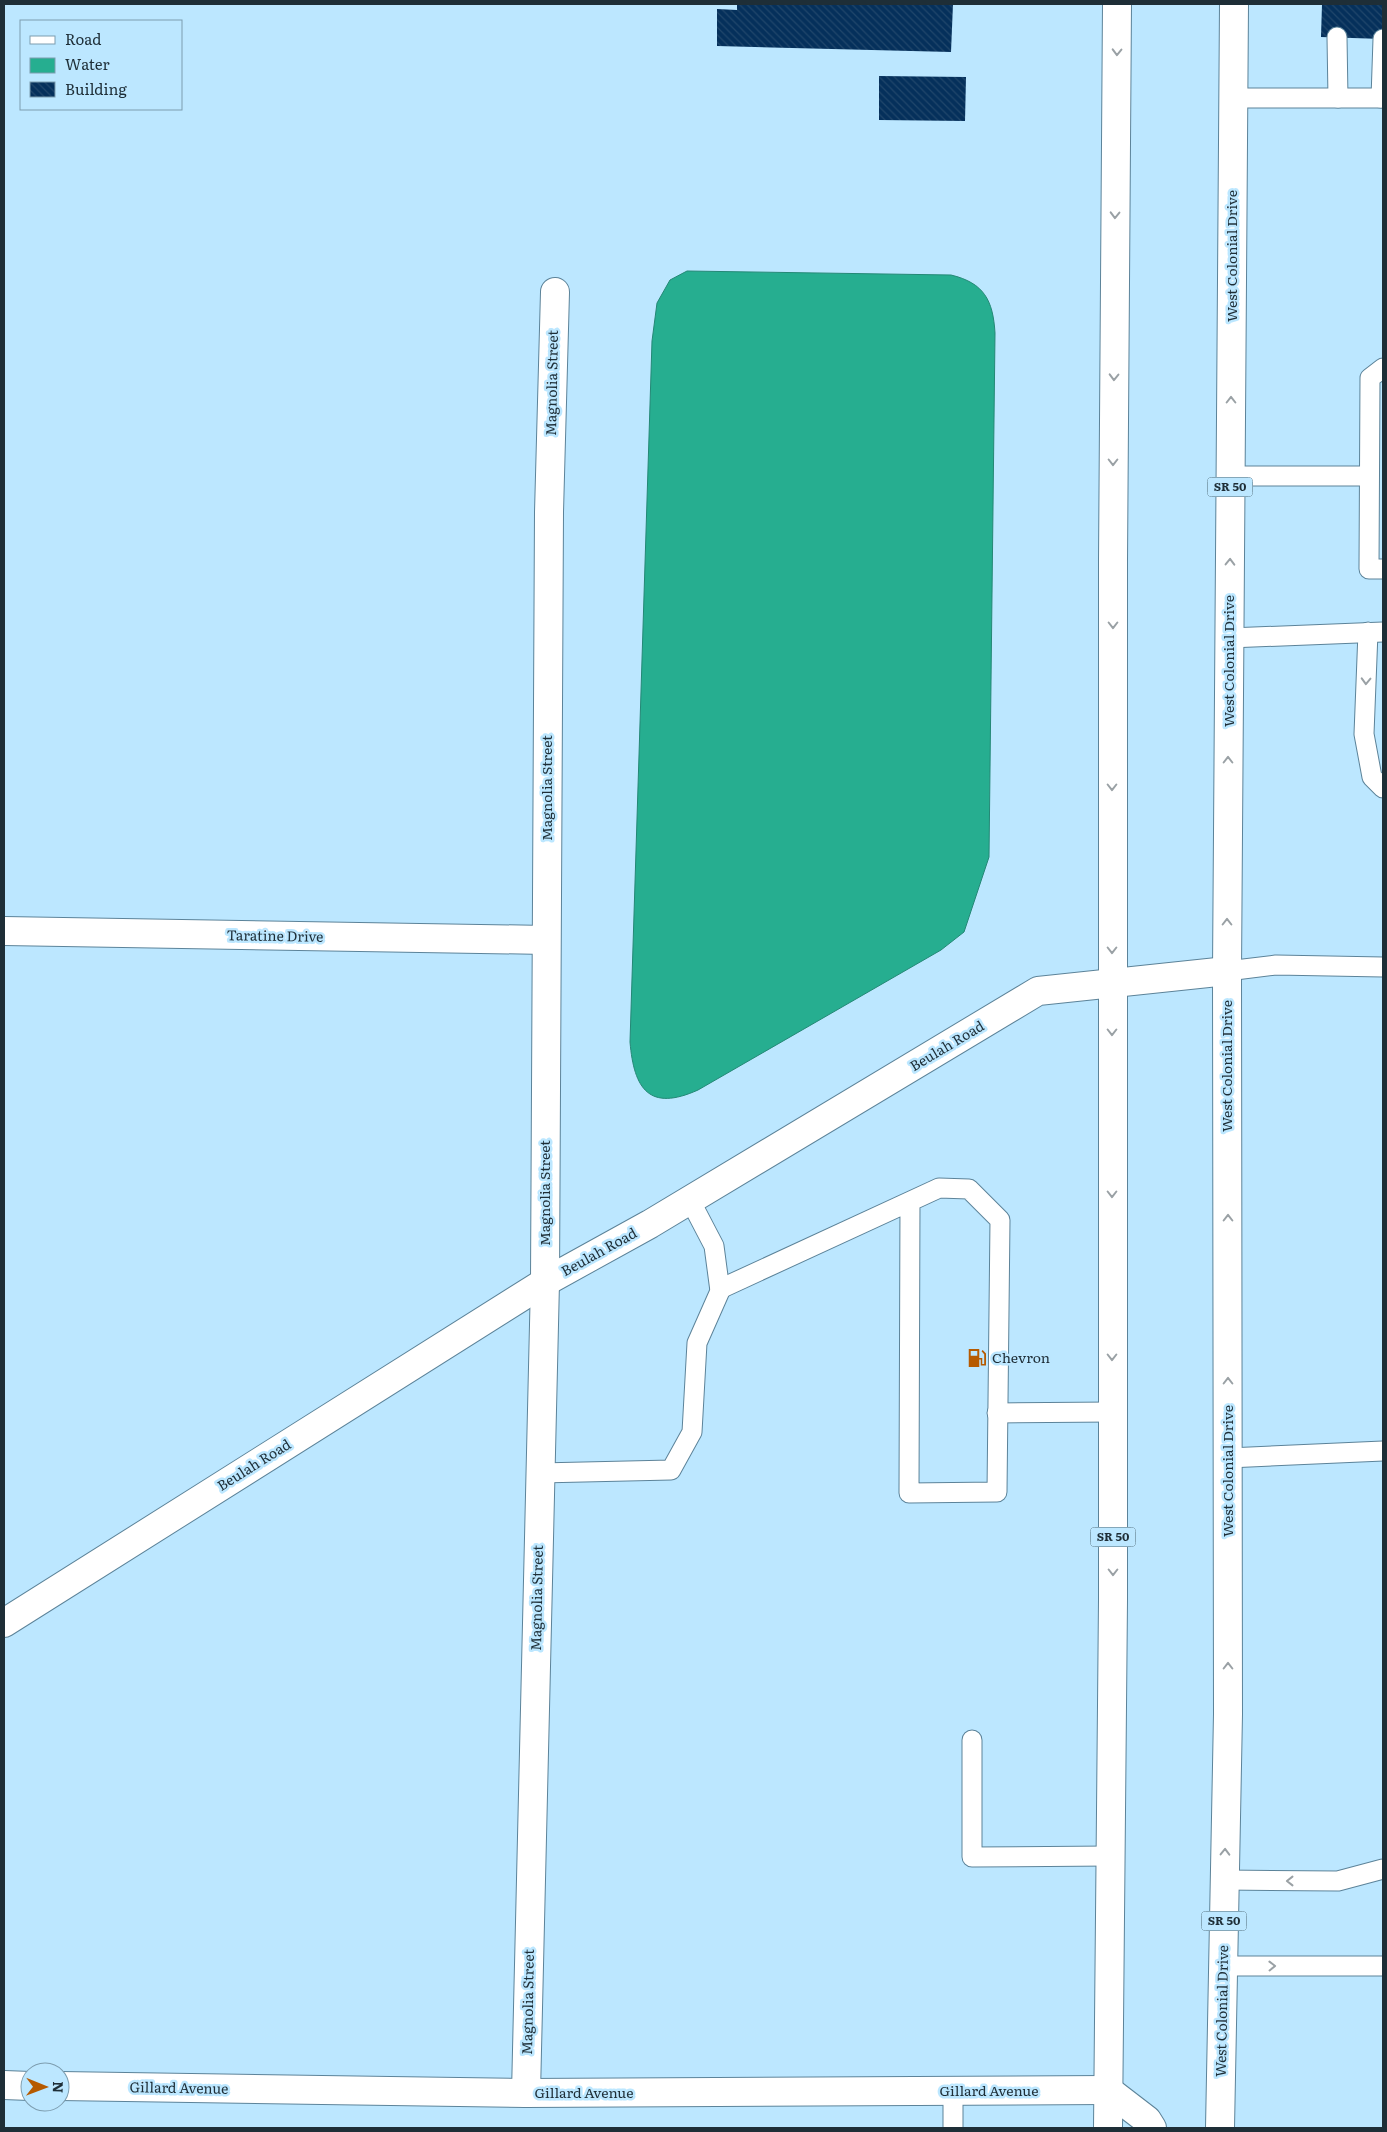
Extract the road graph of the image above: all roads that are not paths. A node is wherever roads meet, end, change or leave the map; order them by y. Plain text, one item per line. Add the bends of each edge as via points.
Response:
1 (1117, 4) edge
2 (1234, 4) edge
3 (1337, 37) dead end
4 (1383, 39) edge
5 (1233, 98) junction
6 (1338, 98) junction
7 (1382, 98) edge
8 (554, 292) dead end
9 (1383, 368) edge
10 (1230, 476) junction
11 (1368, 476) junction
12 (1383, 569) edge
13 (1376, 632) edge
14 (1229, 638) junction
15 (1383, 788) edge
16 (4, 931) edge
17 (546, 940) junction
18 (1383, 967) edge
19 (1227, 971) junction
20 (1112, 983) junction
21 (690, 1200) junction
22 (910, 1202) junction
23 (545, 1282) junction
24 (720, 1290) junction
25 (1112, 1412) junction
26 (997, 1413) junction
27 (1383, 1451) edge
28 (1228, 1458) junction
29 (540, 1473) junction
30 (4, 1623) edge
31 (972, 1740) dead end
32 (1110, 1856) junction
33 (1383, 1869) edge
34 (1224, 1880) junction
35 (1223, 1966) junction
36 (1383, 1966) edge
37 (4, 2085) edge
38 (20, 2086) edge
39 (70, 2086) edge
40 (1108, 2090) junction
41 (953, 2091) junction
42 (526, 2094) junction
43 (953, 2128) edge
44 (1108, 2128) edge
45 (1152, 2128) edge
46 (1220, 2128) edge

1 -> 20 main road, SR 50
2 - 5 main road, West Colonial Drive / SR 50
3 - 6 lane
4 - 7 lane
5 - 6 lane
10 -> 5 main road, West Colonial Drive / SR 50
6 - 7 lane
8 - 17 main road, Magnolia Street
9 - 11 lane via 1370,378
10 - 11 lane
14 -> 10 main road, West Colonial Drive / SR 50
11 - 12 lane via 1369,569
13 - 14 lane
13 -> 15 lane via 1364,734 1372,777
19 -> 14 main road, West Colonial Drive / SR 50
16 - 17 main road, Taratine Drive
17 - 23 main road, Magnolia Street
18 - 19 lane via 1276,966
19 - 20 main road, Beulah Road
28 -> 19 main road, West Colonial Drive / SR 50
20 - 21 main road, Beulah Road via 1038,991
20 -> 25 main road, SR 50
21 - 23 main road, Beulah Road
21 - 24 lane via 714,1246
22 - 24 lane
22 - 26 lane via 938,1188 969,1189 1000,1220
22 - 26 lane via 909,1493 997,1492
23 - 29 main road, Magnolia Street
23 - 30 main road, Beulah Road
24 - 29 lane via 697,1343 692,1432 672,1470
25 - 26 lane
25 -> 32 main road, SR 50
27 - 28 lane
34 -> 28 main road, West Colonial Drive / SR 50
29 - 42 main road, Magnolia Street
31 - 32 lane via 972,1857
32 - 40 main road, SR 50
33 -> 34 lane via 1338,1881
34 - 35 main road, West Colonial Drive / SR 50
35 -> 36 lane
35 - 46 main road, West Colonial Drive / SR 50
37 - 38 main road
39 - 42 main road, Gillard Avenue
40 - 41 main road, Gillard Avenue
40 - 44 main road, SR 50
40 - 45 main road via 1147,2120
41 - 42 main road, Gillard Avenue
41 - 43 lane

